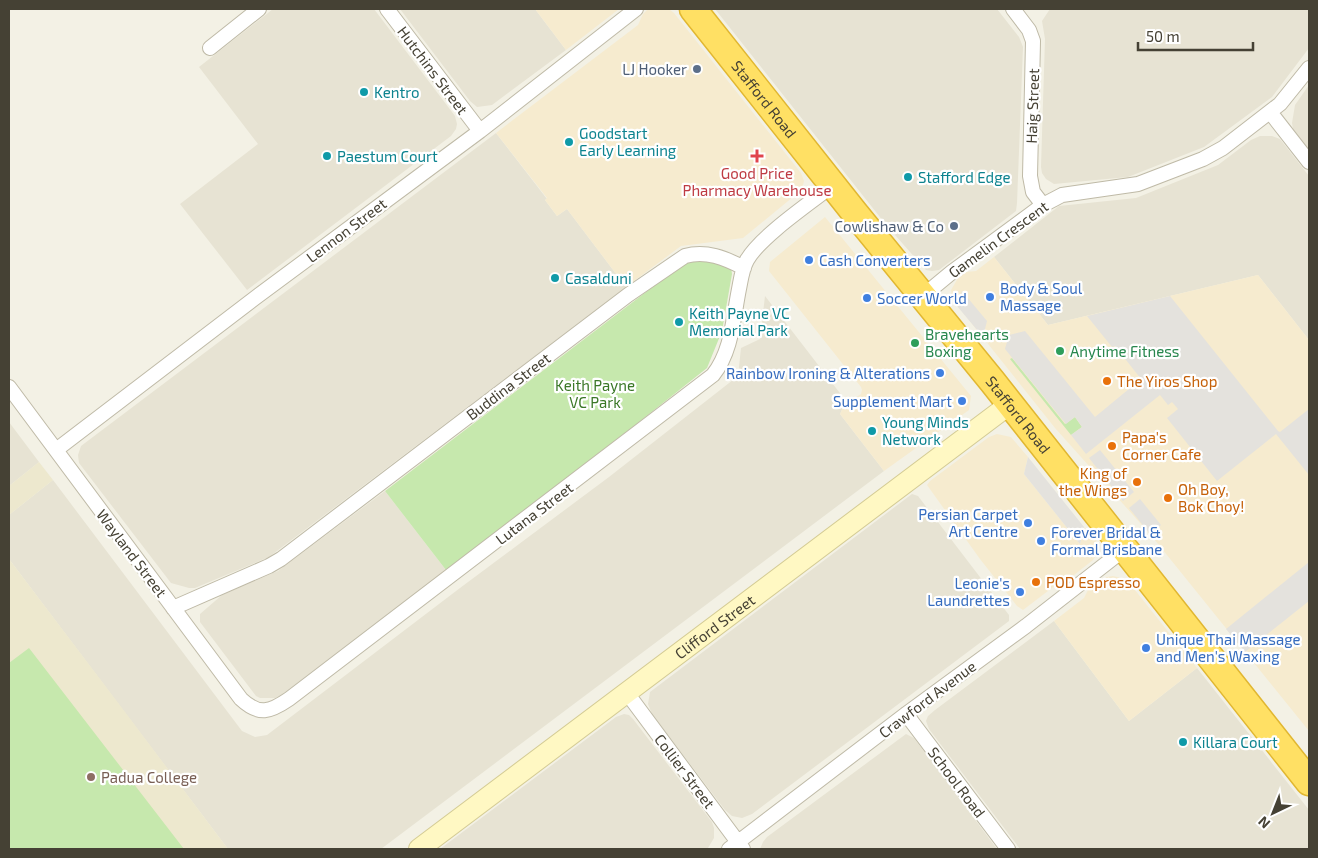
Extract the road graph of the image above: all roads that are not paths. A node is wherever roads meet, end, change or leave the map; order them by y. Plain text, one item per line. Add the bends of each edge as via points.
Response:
1 (260, 9) edge
2 (386, 9) edge
3 (636, 9) edge
4 (693, 9) edge
5 (1013, 9) edge
6 (210, 48) dead end
7 (1309, 68) edge
8 (1270, 112) junction
9 (480, 131) junction
10 (1309, 162) edge
11 (833, 185) junction
12 (1043, 205) junction
13 (744, 268) junction
14 (923, 296) junction
15 (9, 387) edge
16 (1010, 404) junction
17 (56, 450) junction
18 (1126, 548) junction
19 (173, 608) junction
20 (627, 693) junction
21 (261, 712) joint
22 (906, 714) junction
23 (1308, 778) edge
24 (737, 847) edge
25 (419, 849) edge
26 (1008, 849) edge

1 - 6 street
2 - 9 street, Hutchins Street
3 - 9 street, Lennon Street
4 - 11 highway, Stafford Road
5 - 12 street, Haig Street via 1033,41 1030,176 1033,192
7 - 8 street, Gamelin Crescent
8 - 10 street
8 - 12 street, Gamelin Crescent via 1204,159 1138,184 1062,195
9 - 17 street, Lennon Street
11 - 13 street via 766,238
11 - 14 highway, Stafford Road
12 - 14 street, Gamelin Crescent
13 - 19 street, Buddina Street via 716,256 695,253 685,256 642,285 281,559
13 - 21 street, Lutana Street via 727,350 713,376 289,699 274,709
14 - 16 highway, Stafford Road
15 - 17 street, Wayland Street
16 - 18 highway, Stafford Road
16 - 20 street, Clifford Street
17 - 19 street, Wayland Street
18 - 22 street, Crawford Avenue
18 - 23 highway, Stafford Road
19 - 21 street, Wayland Street via 241,699
20 - 24 street, Collier Street
20 - 25 street, Clifford Street
22 - 24 street, Crawford Avenue
22 - 26 street, School Road

